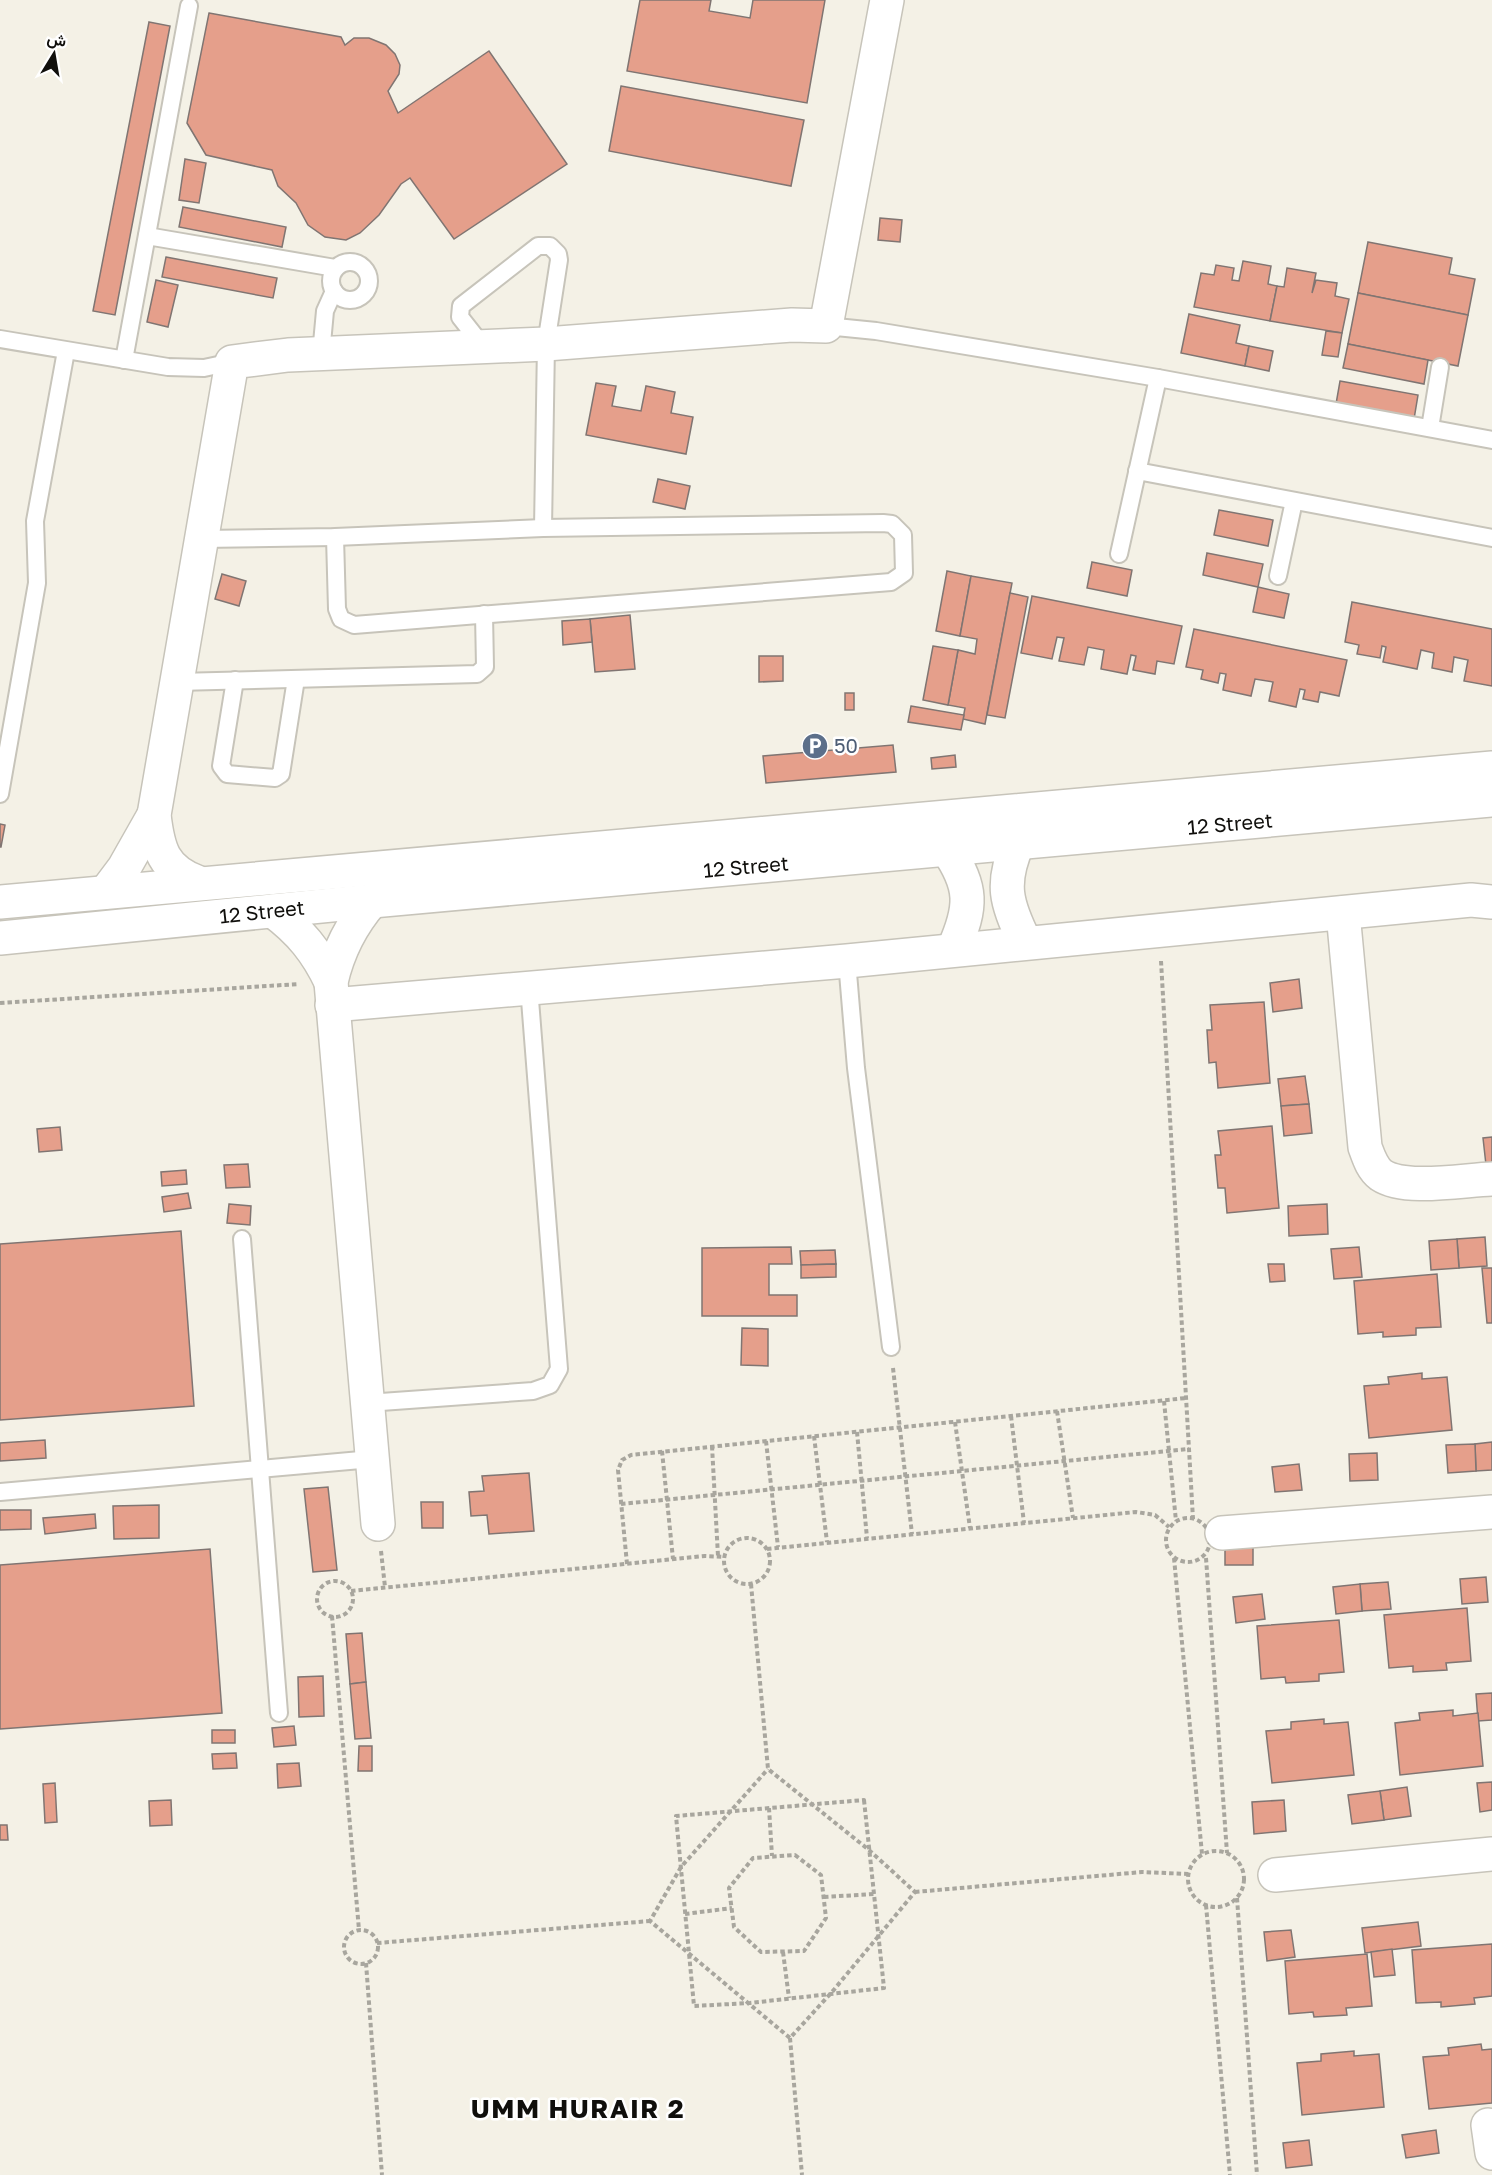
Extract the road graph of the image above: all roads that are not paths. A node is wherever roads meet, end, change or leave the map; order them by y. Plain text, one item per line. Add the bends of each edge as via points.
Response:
1 (887, 0) edge
2 (189, 6) dead end
3 (147, 236) junction
4 (335, 268) junction
5 (334, 291) junction
6 (826, 326) junction
7 (0, 339) edge
8 (546, 344) junction
9 (482, 345) junction
10 (66, 351) junction
11 (321, 354) junction
12 (124, 360) junction
13 (232, 362) junction
14 (1440, 368) dead end
15 (1158, 378) junction
16 (1430, 428) junction
17 (1492, 440) edge
18 (1137, 471) junction
19 (1294, 501) junction
20 (543, 528) junction
21 (335, 537) junction
22 (1492, 538) edge
23 (201, 539) junction
24 (1119, 554) dead end
25 (1278, 576) dead end
26 (484, 614) junction
27 (296, 679) junction
28 (235, 680) junction
29 (177, 682) junction
30 (1492, 768) edge
31 (0, 794) edge
32 (1492, 800) edge
33 (154, 815) junction
34 (1018, 843) junction
35 (947, 849) junction
36 (317, 872) junction
37 (197, 882) junction
38 (106, 892) junction
39 (372, 901) junction
40 (0, 902) edge
41 (1492, 902) edge
42 (322, 906) junction
43 (273, 911) junction
44 (1343, 913) junction
45 (0, 938) edge
46 (1025, 942) junction
47 (954, 948) junction
48 (847, 961) junction
49 (529, 987) junction
50 (331, 994) junction
51 (1492, 1179) edge
52 (242, 1239) dead end
53 (891, 1347) road end
54 (367, 1403) junction
55 (372, 1459) junction
56 (260, 1469) junction
57 (0, 1492) edge
58 (1492, 1512) edge
59 (378, 1524) dead end
60 (1207, 1535) road end
61 (279, 1713) dead end
62 (1492, 1854) edge
63 (1275, 1875) dead end

1 - 6 street
2 - 3 lane
3 - 4 lane
3 - 12 lane
4 - 5 lane via 331,276
4 - 5 lane via 351,261 359,263 366,269 369,286 357,299 340,297
5 - 11 lane via 325,311
6 - 8 street via 792,325
6 - 15 lane
7 - 10 lane
8 - 9 street
8 - 9 lane via 559,260 555,249 544,244 461,306 460,317
8 - 20 lane
9 - 11 street
10 - 12 lane
10 - 31 lane via 35,521 38,583
11 - 13 street
12 - 13 lane via 186,369
13 - 23 street
14 - 16 lane
15 - 16 lane
15 - 18 lane
16 - 17 lane
18 - 19 lane
18 - 24 lane
19 - 22 lane
19 - 25 lane
20 - 21 lane
20 - 26 lane via 883,523 892,524 903,535 905,568 901,577 891,582
21 - 23 lane
21 - 26 lane via 337,609 341,619 354,625
23 - 29 street
26 - 27 lane via 485,667 477,674
27 - 28 lane
27 - 28 lane via 281,774 275,778 228,774 221,766
28 - 29 lane
29 - 33 street
30 - 36 street, 12 Street
32 - 34 street, 12 Street
33 - 37 street via 161,852 181,876
33 - 38 street
34 - 35 street, 12 Street
34 - 46 street via 1010,861 1007,894
35 - 39 street, 12 Street
35 - 47 street via 960,868 968,896 964,926
36 - 37 street, 12 Street
36 - 42 street
37 - 38 street, 12 Street
38 - 40 street, 12 Street
39 - 42 street, 12 Street
39 - 50 street via 342,946
41 - 44 street via 1471,900
42 - 43 street, 12 Street
43 - 45 street, 12 Street
43 - 50 street via 313,948
44 - 46 street
44 - 51 street via 1365,1147 1370,1162 1393,1181
46 - 47 street
47 - 48 street
48 - 49 street
48 - 53 lane via 856,1068
49 - 50 street
49 - 54 lane via 559,1369 550,1384 533,1391
50 - 54 street
52 - 56 lane
54 - 55 street
55 - 56 lane
55 - 59 street
56 - 57 lane
56 - 61 lane
58 - 60 street
62 - 63 street

